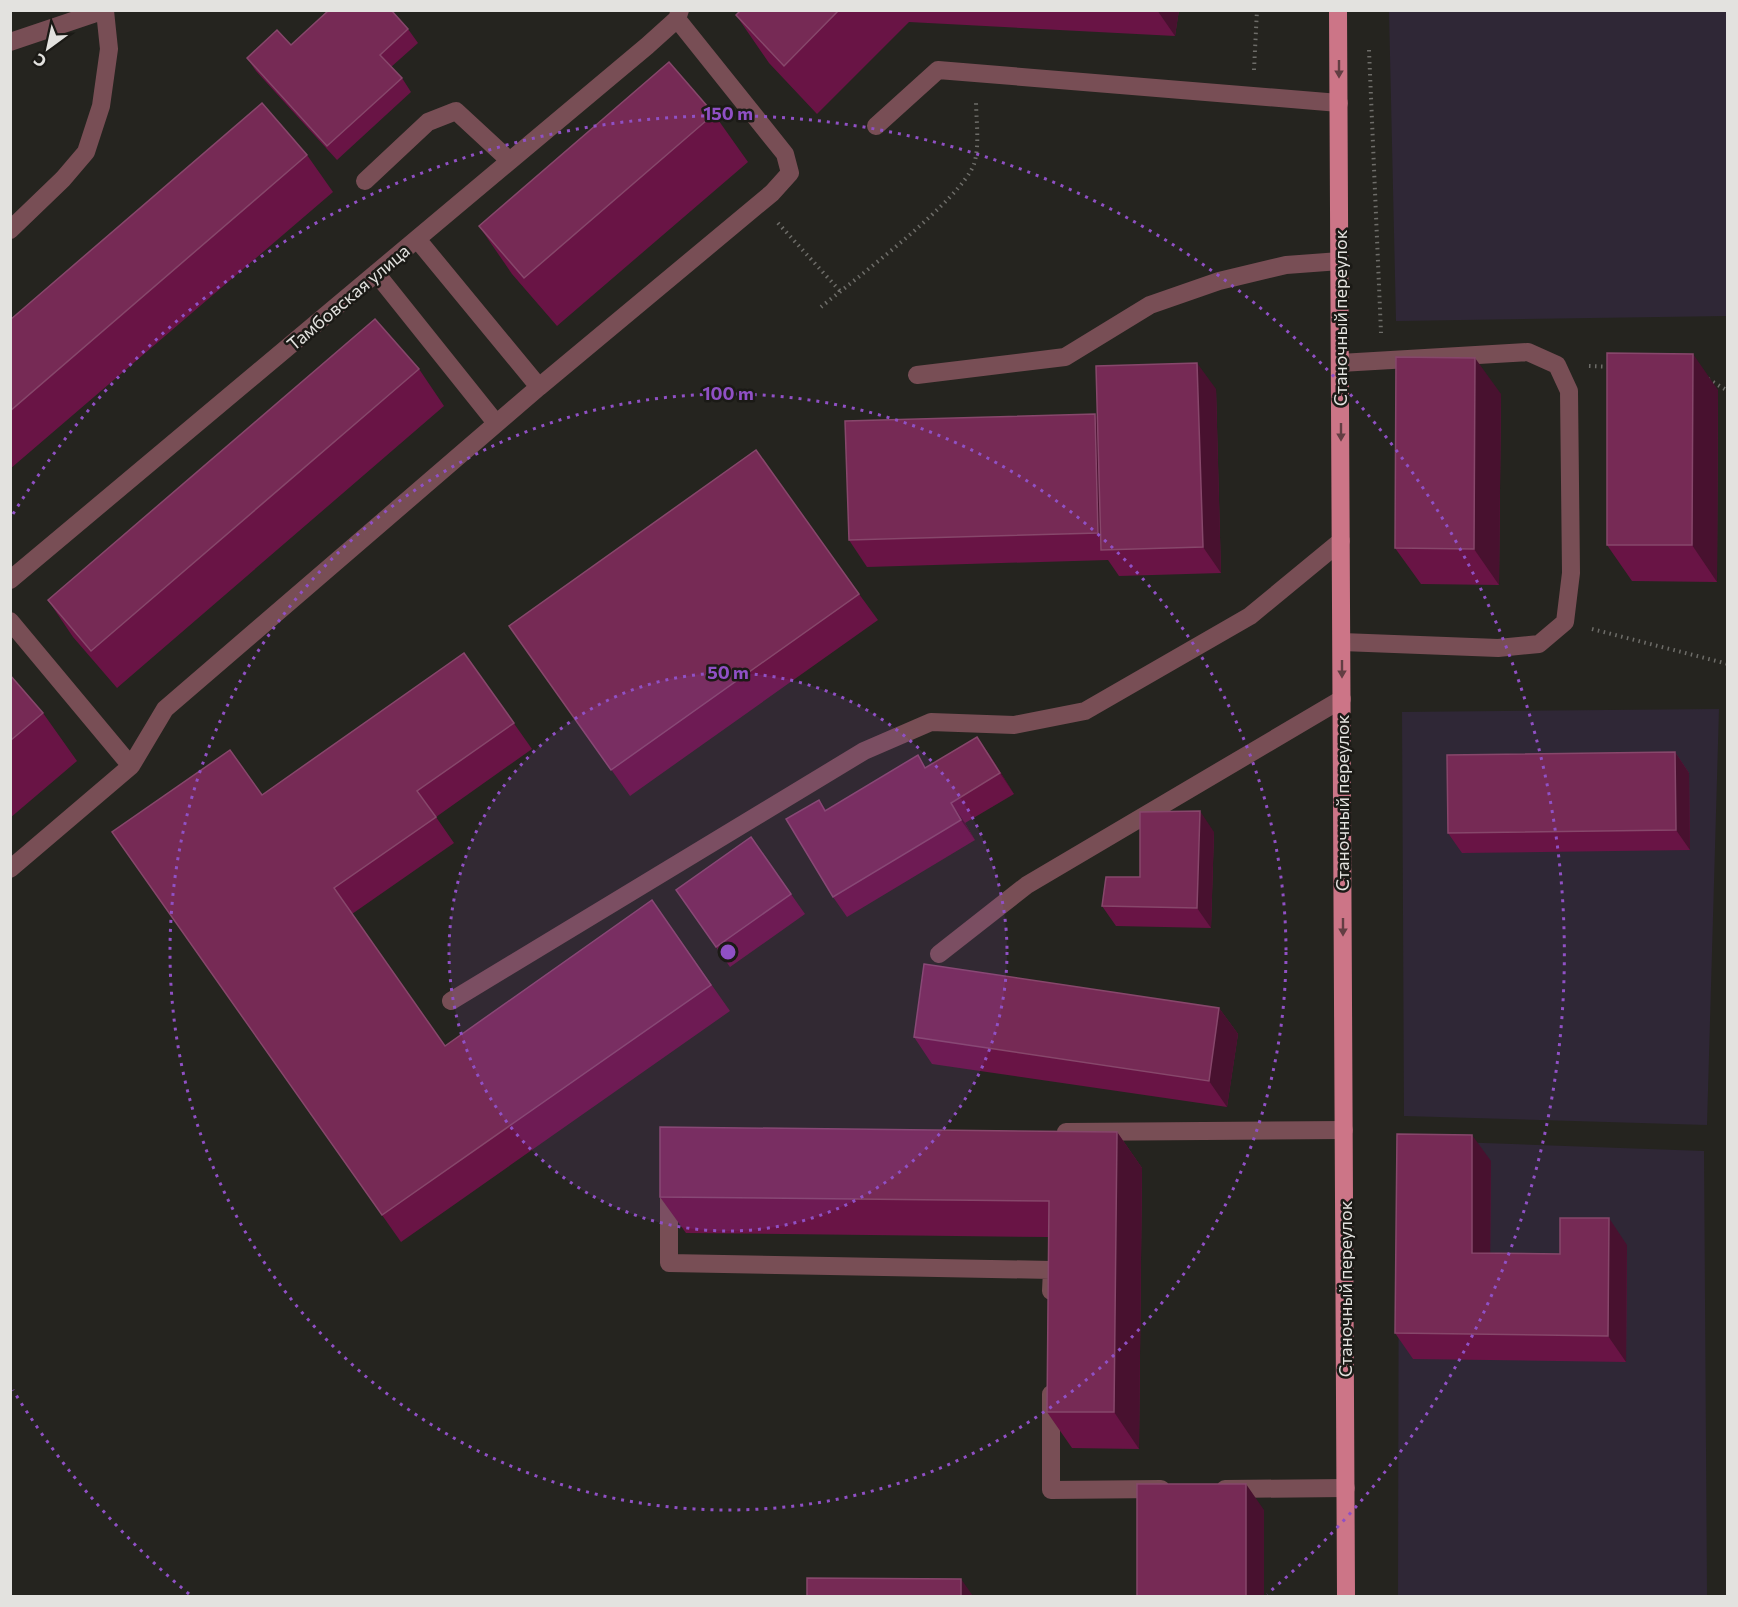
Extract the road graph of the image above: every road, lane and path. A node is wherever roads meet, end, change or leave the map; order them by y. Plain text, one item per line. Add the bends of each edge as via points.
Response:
1 (1257, 10) edge
2 (1338, 10) edge
3 (105, 11) edge
4 (679, 15) edge
5 (10, 42) edge
6 (1369, 45) dead end
7 (977, 73) junction
8 (1253, 96) junction
9 (1339, 103) junction
10 (876, 126) dead end
11 (510, 161) junction
12 (365, 181) dead end
13 (759, 203) junction
14 (10, 230) edge
15 (417, 239) junction
16 (1340, 261) junction
17 (376, 273) junction
18 (840, 291) junction
19 (821, 307) dead end
20 (1382, 361) junction
21 (1340, 363) junction
22 (1557, 365) junction
23 (1624, 367) edge
24 (917, 375) dead end
25 (1704, 378) dead end
26 (539, 387) junction
27 (1728, 391) edge
28 (496, 423) junction
29 (1341, 541) junction
30 (10, 580) edge
31 (10, 621) edge
32 (1564, 622) junction
33 (1342, 642) junction
34 (1728, 664) edge
35 (1342, 699) junction
36 (131, 766) junction
37 (10, 869) edge
38 (939, 954) dead end
39 (451, 1001) dead end
40 (1344, 1130) junction
41 (1048, 1132) edge
42 (668, 1169) edge
43 (1051, 1305) edge
44 (1051, 1374) edge
45 (1346, 1488) junction
46 (1181, 1489) edge
47 (1204, 1489) edge
48 (1346, 1596) edge

1 - 8 path
2 -> 9 main road, Станочный переулок
3 - 5 street
3 - 14 street via 109,49 101,106 86,152
4 - 11 street, Тамбовская улица
4 - 13 street via 785,154 790,173
6 - 20 path
7 - 8 street
7 - 10 street via 938,70
7 - 18 path via 975,161 968,179
8 - 9 street
9 - 16 main road, Станочный переулок
11 - 12 street via 456,111 428,122
11 - 15 street, Тамбовская улица
13 - 18 path
13 - 26 street
15 - 17 street, Тамбовская улица
15 - 26 street
16 - 21 main road, Станочный переулок
16 - 24 street via 1286,265 1219,281 1150,305 1065,357
17 - 28 street
17 - 30 street, Тамбовская улица
18 - 19 path
20 - 21 street
20 - 22 street via 1528,352
21 -> 29 main road, Станочный переулок
22 - 23 path
22 - 32 street via 1569,391 1571,573
25 - 27 path
26 - 28 street
28 - 36 street via 165,709
29 - 33 main road, Станочный переулок
29 - 39 street via 1250,616 1085,711 1014,725 931,722 864,751
31 - 36 street
32 - 33 street via 1539,644 1498,648
32 - 34 path
33 -> 35 main road, Станочный переулок
35 - 38 street via 1027,885
35 -> 40 main road, Станочный переулок
36 - 37 street
40 - 41 street
40 - 45 main road, Станочный переулок
42 - 43 street via 669,1263 1052,1270
44 - 46 street via 1051,1490
45 - 47 street
45 - 48 main road, Станочный переулок

